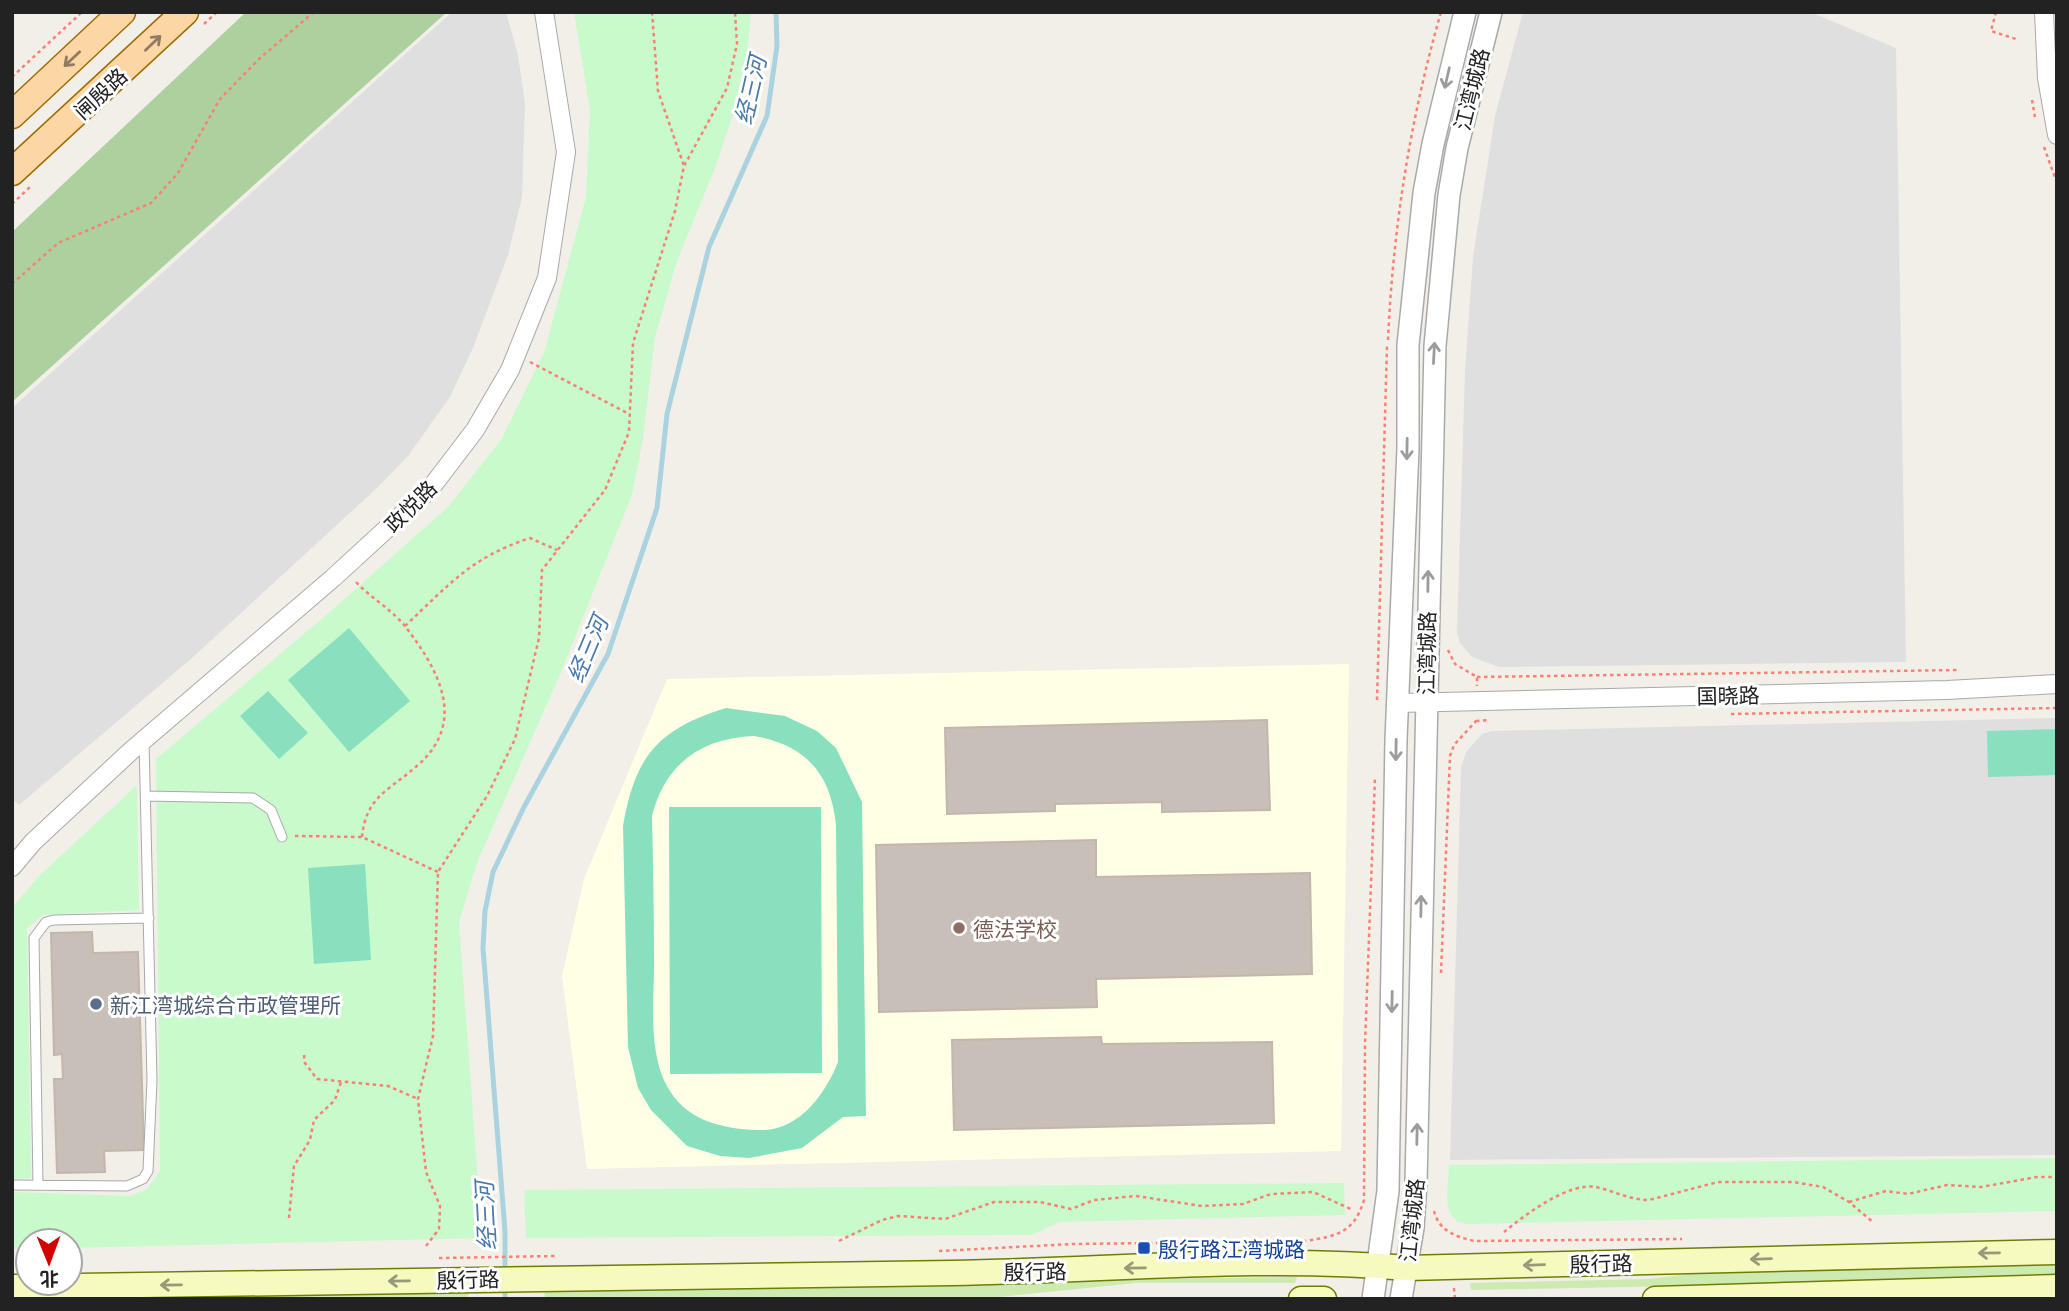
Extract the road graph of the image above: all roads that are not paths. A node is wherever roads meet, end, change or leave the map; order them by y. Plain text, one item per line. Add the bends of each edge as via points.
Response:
1 (122, 12) edge
2 (185, 12) edge
3 (544, 12) edge
4 (1465, 12) edge
5 (1491, 12) edge
6 (2044, 12) edge
7 (12, 114) edge
8 (2057, 135) edge
9 (12, 172) edge
10 (2057, 684) edge
11 (1399, 703) junction
12 (1425, 703) junction
13 (144, 739) junction
14 (146, 796) junction
15 (282, 836) road end
16 (12, 867) edge
17 (149, 918) junction
18 (12, 1185) edge
19 (38, 1185) junction
20 (2057, 1252) edge
21 (1380, 1266) junction
22 (1407, 1268) junction
23 (12, 1287) edge
24 (2057, 1287) edge
25 (1948, 1295) edge
26 (1301, 1299) edge
27 (1324, 1299) edge
28 (1373, 1299) edge
29 (1401, 1299) edge
30 (1655, 1299) edge

1 -> 7 main road, 闸殷路
9 -> 2 main road, 闸殷路
3 - 13 street, 政悦路 via 566,152 547,278 516,355 475,430 430,489 345,568
4 -> 11 street, 江湾城路 via 1433,144 1408,345
12 -> 5 street, 江湾城路 via 1434,346 1443,243 1457,148
6 - 8 street via 2047,78
10 - 12 street, 国晓路
11 - 12 street, 国晓路
11 -> 21 street, 江湾城路 via 1388,1191
22 -> 12 street, 江湾城路 via 1416,1183
13 - 14 lane
13 - 16 street, 政悦路
14 - 15 lane via 253,798 271,810
14 - 17 lane
17 - 19 lane via 152,1080 148,1171 143,1179 127,1186
17 - 19 lane via 54,920 46,922 34,938
18 - 19 lane
20 -> 22 main road, 殷行路
21 - 22 main road, 殷行路
21 -> 23 main road, 殷行路 via 1306,1263 957,1273 549,1263
21 - 28 street, 江湾城路
22 - 29 street, 江湾城路
24 - 25 main road
25 - 30 main road
26 - 27 main road

